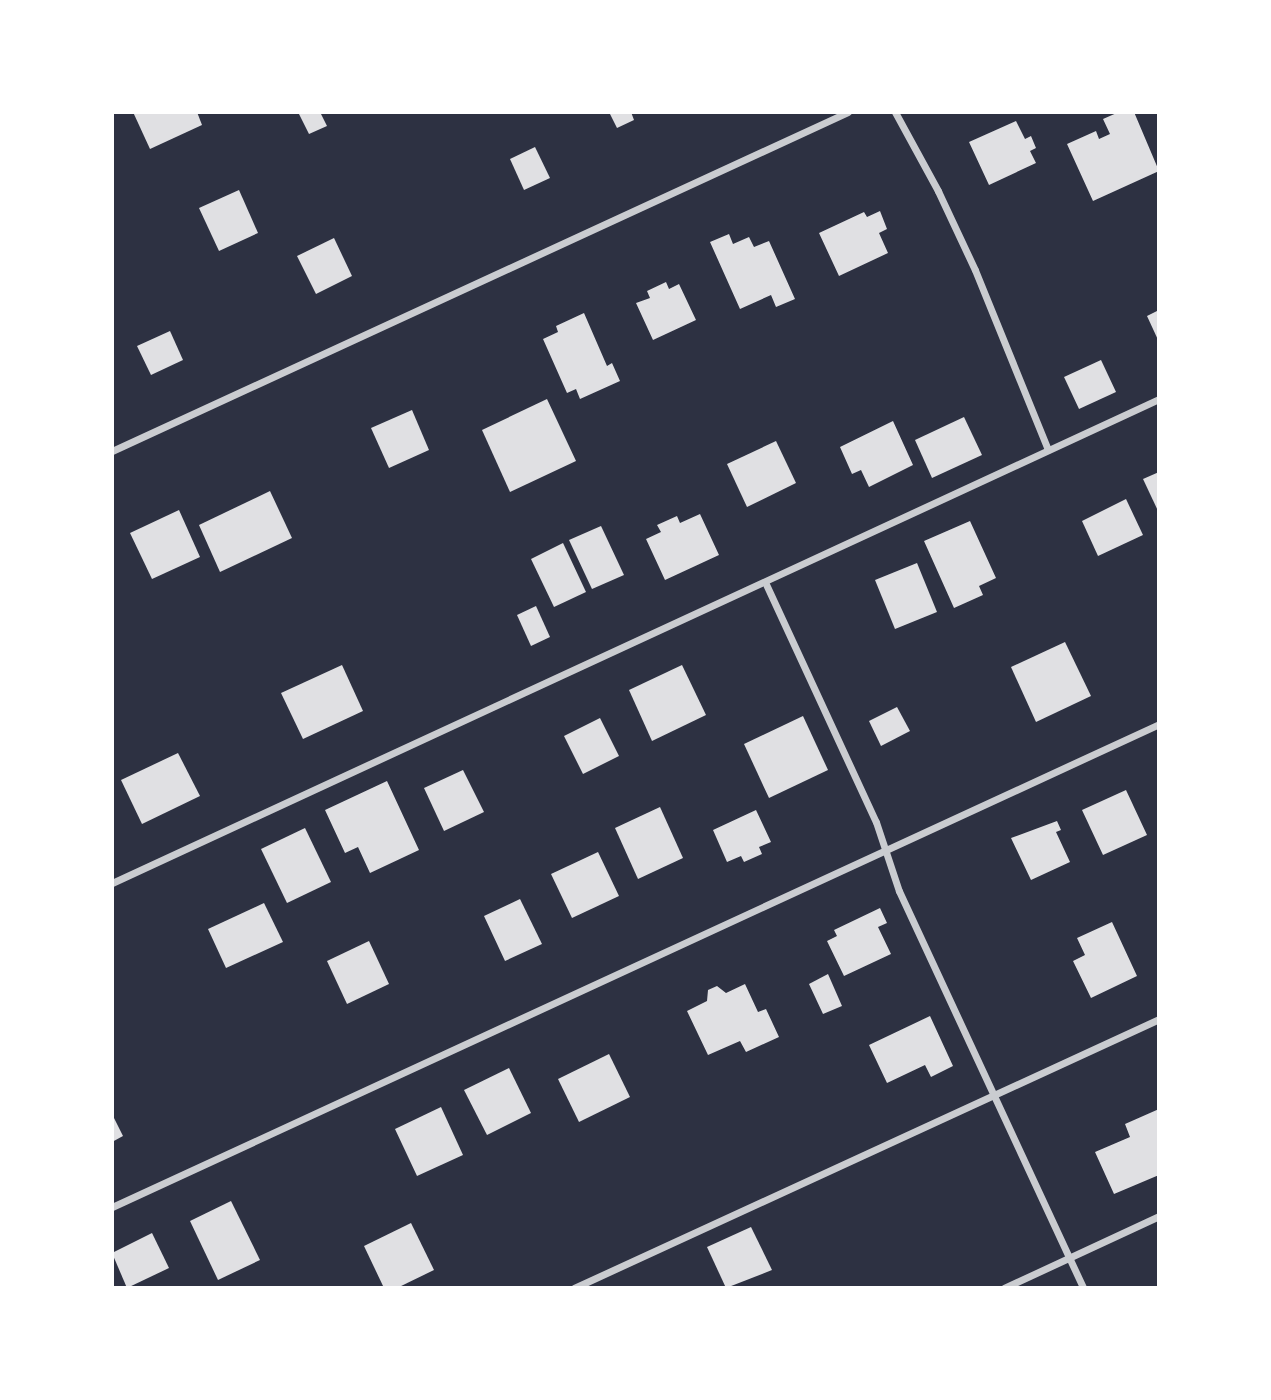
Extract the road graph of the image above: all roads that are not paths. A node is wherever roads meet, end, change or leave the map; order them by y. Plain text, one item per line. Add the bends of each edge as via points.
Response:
1 (848, 112) edge
2 (895, 112) edge
3 (1159, 398) edge
4 (1048, 450) junction
5 (112, 451) edge
6 (765, 582) junction
7 (1159, 724) edge
8 (884, 847) junction
9 (112, 883) edge
10 (1159, 1019) edge
11 (993, 1095) junction
12 (112, 1208) edge
13 (1159, 1216) edge
14 (1069, 1258) junction
15 (574, 1288) edge
16 (1004, 1288) edge
17 (1083, 1288) edge

1 - 5 street
2 - 4 street via 970,258
3 - 4 street
4 - 6 street
6 - 8 street
6 - 9 street
7 - 8 street
8 - 11 street via 899,891
8 - 12 street
10 - 11 street
11 - 14 street
11 - 15 street
13 - 14 street
14 - 16 street
14 - 17 street

